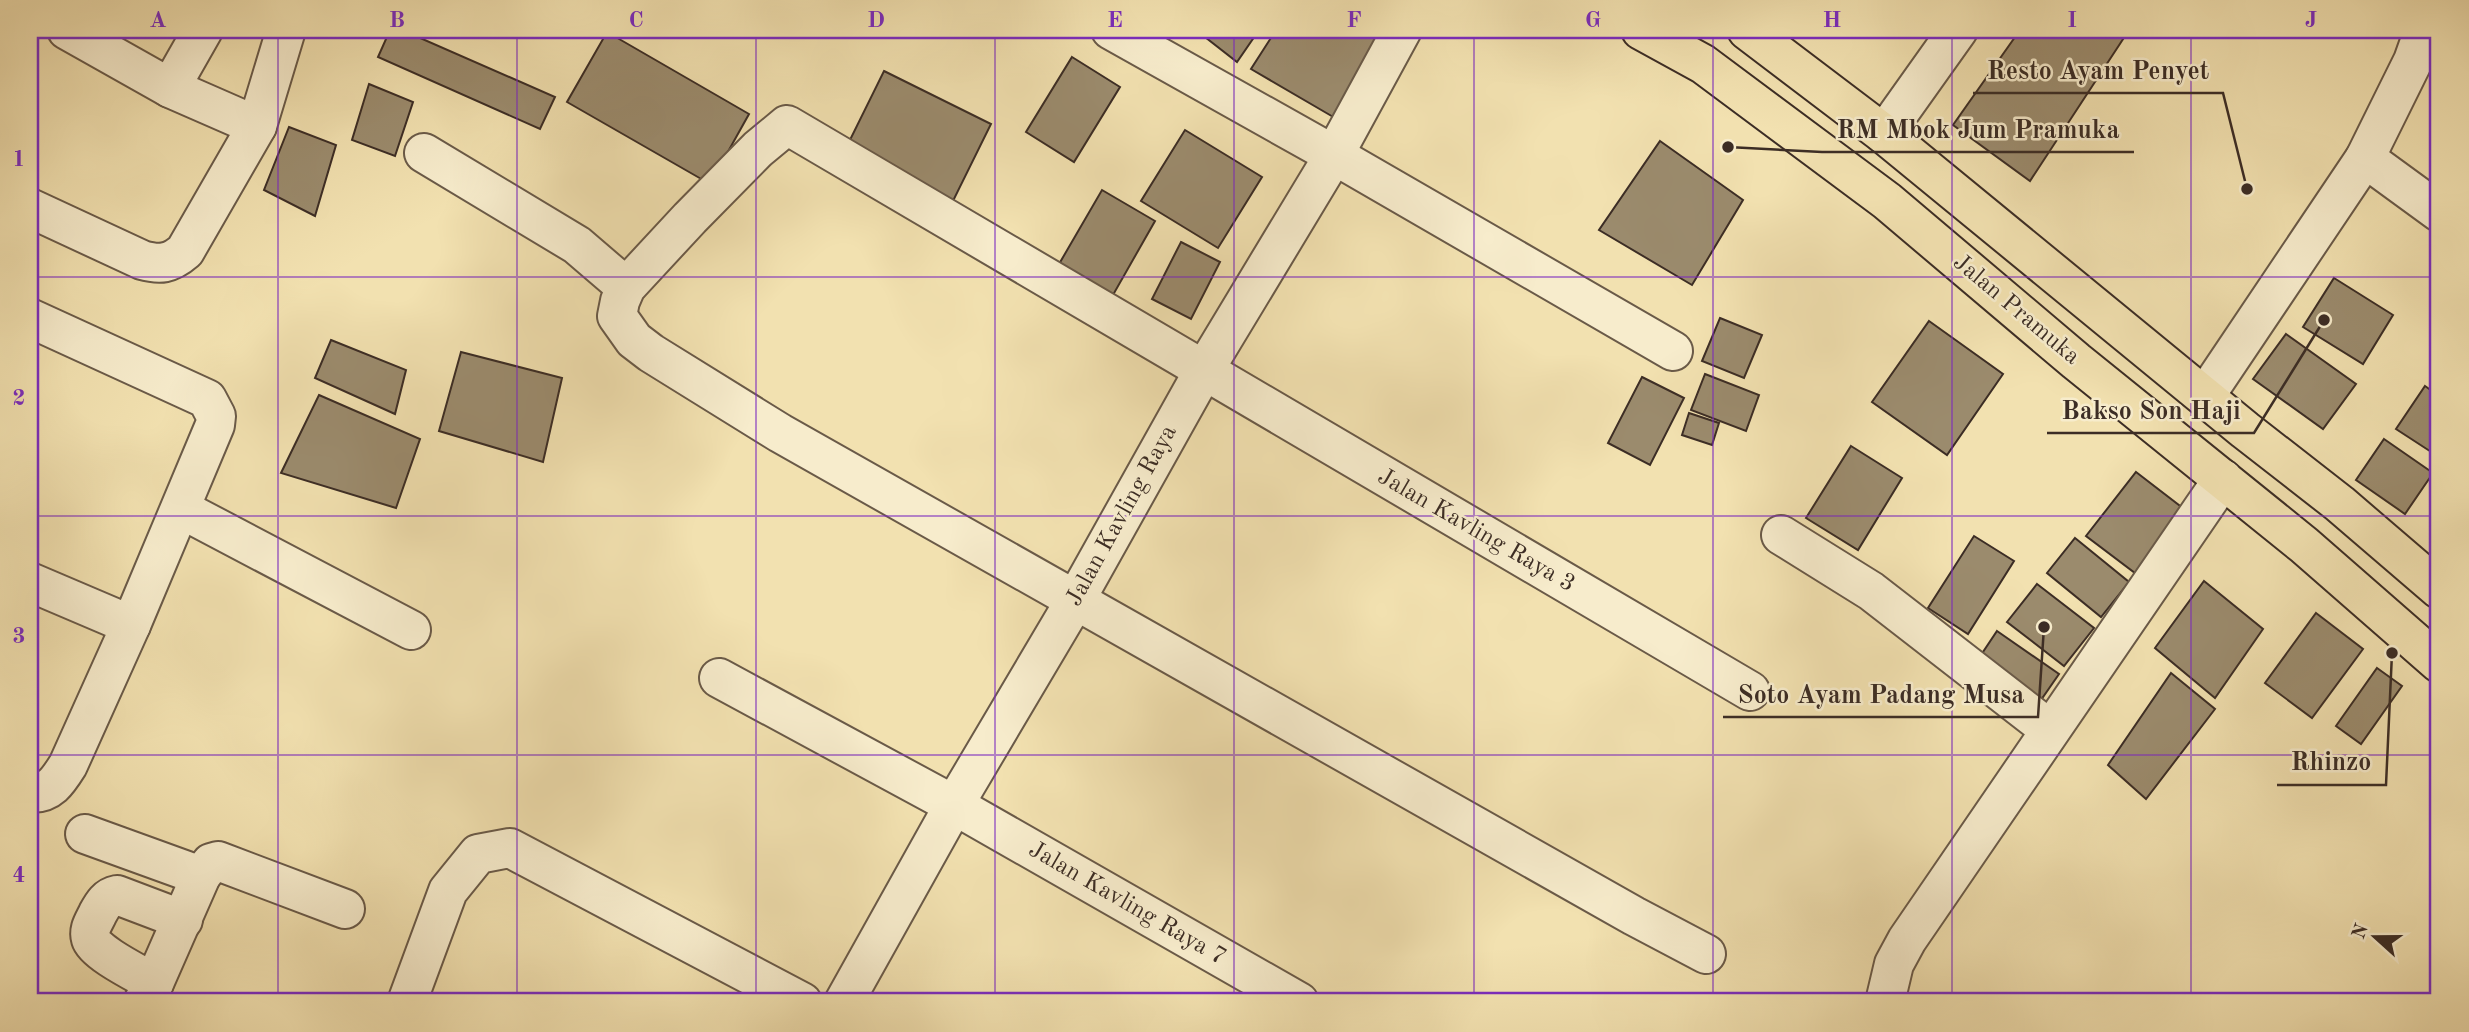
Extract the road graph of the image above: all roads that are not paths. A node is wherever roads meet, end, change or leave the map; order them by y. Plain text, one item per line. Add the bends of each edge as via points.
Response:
1 (67, 30) edge
2 (203, 30) edge
3 (286, 30) edge
4 (1111, 30) edge
5 (1402, 30) edge
6 (1642, 30) edge
7 (1747, 30) edge
8 (1958, 30) edge
9 (2424, 30) edge
10 (170, 88) junction
11 (257, 127) junction
12 (1884, 134) junction
13 (424, 153) dead end
14 (1334, 155) junction
15 (2365, 158) junction
16 (30, 208) edge
17 (2439, 212) edge
18 (626, 287) junction
19 (30, 318) edge
20 (2110, 319) junction
21 (1673, 351) dead end
22 (2076, 361) junction
23 (1203, 372) junction
24 (2205, 396) junction
25 (2223, 479) junction
26 (2340, 504) junction
27 (181, 509) junction
28 (1781, 534) dead end
29 (2304, 545) junction
30 (30, 582) edge
31 (2439, 589) edge
32 (1076, 599) junction
33 (131, 625) junction
34 (411, 629) dead end
35 (2439, 663) edge
36 (719, 678) dead end
37 (1749, 691) dead end
38 (2049, 729) junction
39 (30, 793) edge
40 (954, 805) junction
41 (85, 834) dead end
42 (201, 876) junction
43 (345, 909) dead end
44 (183, 920) junction
45 (1706, 954) dead end
46 (149, 993) edge
47 (1888, 1001) edge
48 (407, 1002) edge
49 (802, 1002) edge
50 (844, 1002) edge
51 (1299, 1002) edge

1 - 10 street
2 - 10 street
3 - 11 street
4 - 14 street
5 - 14 street, Jalan Kavling Raya
6 - 22 main road, Jalan Pramuka via 1703,64 1887,201
7 - 12 main road
8 - 12 street
9 - 15 street
10 - 11 street
11 - 16 street via 185,251 173,261 142,260
12 - 20 main road
13 - 18 street via 577,245
14 - 21 street
14 - 23 street, Jalan Kavling Raya
15 - 17 street
15 - 24 street
18 - 23 street, Jalan Kavling Raya 3 via 758,149 787,125
18 - 32 street via 617,316 650,353 780,433
19 - 27 street via 208,399 215,425
20 - 22 main road
20 - 24 main road
22 - 25 main road, Jalan Pramuka
23 - 32 street, Jalan Kavling Raya
23 - 37 street, Jalan Kavling Raya 3
24 - 26 main road
25 - 29 main road, Jalan Pramuka
25 - 38 street
26 - 29 main road
26 - 31 main road
27 - 33 street
27 - 34 street
28 - 38 street via 1871,591
29 - 35 main road, Jalan Pramuka
30 - 33 street
32 - 40 street, Jalan Kavling Raya
32 - 45 street
33 - 39 street via 68,765 57,783 46,791
36 - 40 street, Jalan Kavling Raya 7
38 - 47 street via 1906,940 1895,964
40 - 50 street, Jalan Kavling Raya
40 - 51 street, Jalan Kavling Raya 7
41 - 42 street
42 - 43 street via 218,861
42 - 44 street
44 - 46 street
44 - 46 street via 117,895 103,904 90,929 91,942
48 - 49 street via 448,891 478,854 510,848

